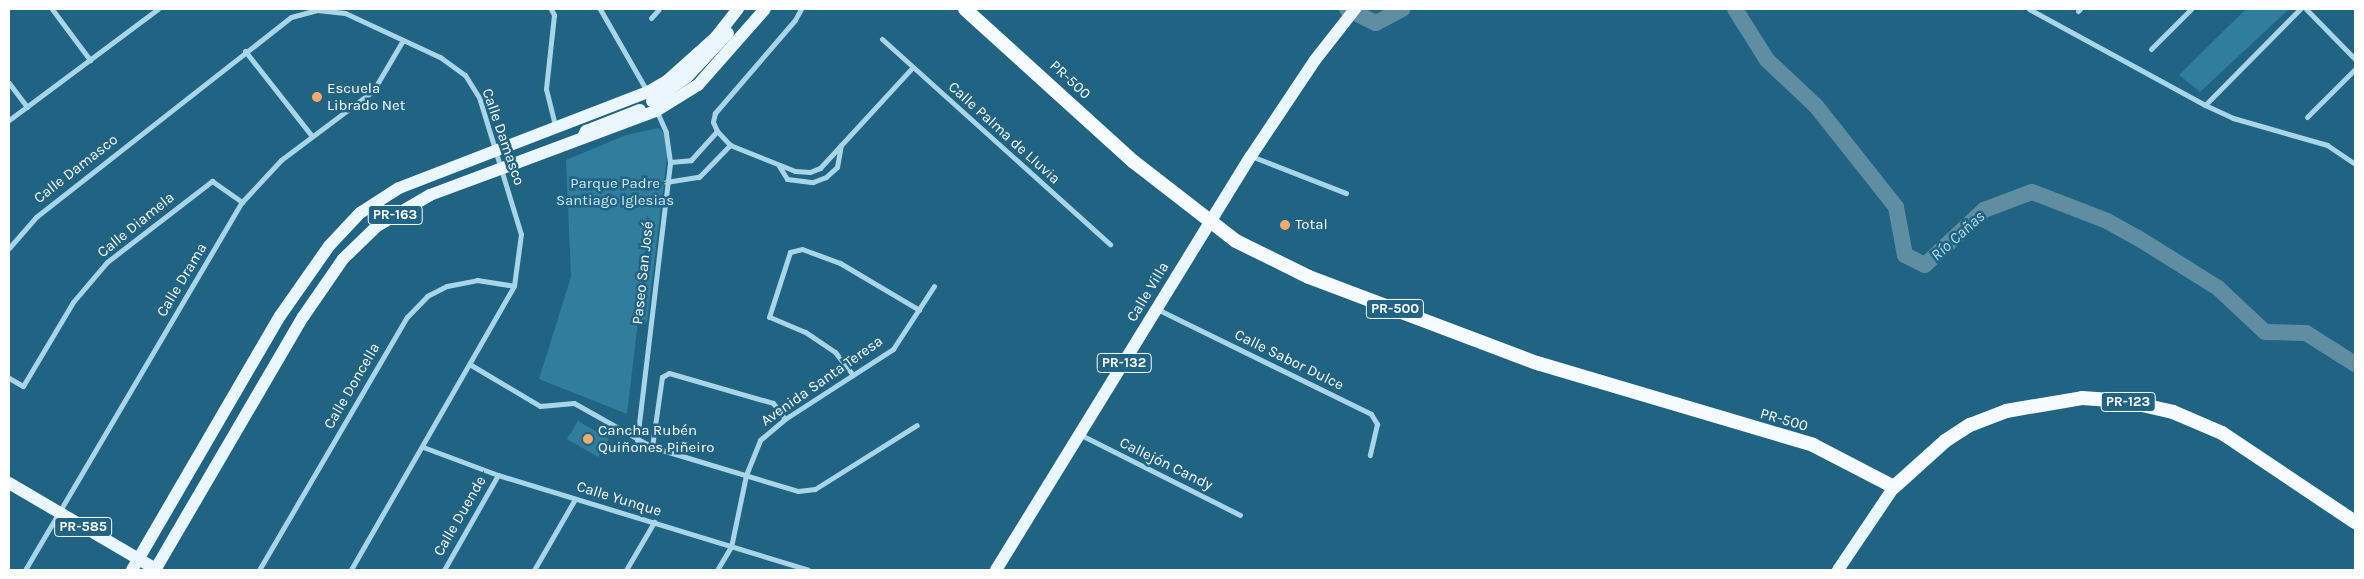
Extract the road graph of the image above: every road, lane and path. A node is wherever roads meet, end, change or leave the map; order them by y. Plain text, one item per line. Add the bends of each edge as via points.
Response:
1 (52, 9) edge
2 (158, 9) edge
3 (551, 9) edge
4 (600, 9) edge
5 (659, 9) edge
6 (739, 9) edge
7 (765, 9) edge
8 (801, 9) edge
9 (965, 9) edge
10 (1355, 9) edge
11 (2029, 9) edge
12 (2191, 9) edge
13 (2300, 9) edge
14 (2306, 9) edge
15 (151, 11) edge
16 (651, 18) dead end
17 (882, 39) dead end
18 (403, 40) junction
19 (2151, 49) dead end
20 (245, 51) junction
21 (90, 60) junction
22 (2355, 60) edge
23 (913, 67) junction
24 (2355, 69) edge
25 (9, 83) edge
26 (652, 102) junction
27 (2205, 105) junction
28 (27, 107) junction
29 (2307, 117) dead end
30 (9, 120) edge
31 (555, 126) junction
32 (717, 131) junction
33 (312, 136) junction
34 (730, 145) junction
35 (841, 145) junction
36 (496, 148) junction
37 (1251, 156) junction
38 (670, 162) junction
39 (2355, 164) edge
40 (779, 165) junction
41 (502, 167) junction
42 (666, 182) junction
43 (1346, 193) dead end
44 (242, 202) junction
45 (1209, 222) junction
46 (1110, 244) dead end
47 (9, 248) edge
48 (514, 286) junction
49 (934, 286) dead end
50 (1157, 309) junction
51 (919, 310) junction
52 (471, 365) junction
53 (853, 375) junction
54 (9, 378) edge
55 (785, 419) junction
56 (917, 425) dead end
57 (1081, 435) junction
58 (637, 440) junction
59 (423, 447) junction
60 (652, 447) junction
61 (1370, 455) dead end
62 (498, 475) junction
63 (746, 475) junction
64 (9, 483) edge
65 (1894, 486) junction
66 (575, 499) junction
67 (59, 512) junction
68 (1240, 515) dead end
69 (654, 522) junction
70 (2355, 522) edge
71 (731, 547) junction
72 (135, 565) edge
73 (25, 570) edge
74 (156, 570) edge
75 (259, 570) edge
76 (351, 570) edge
77 (444, 570) edge
78 (534, 570) edge
79 (626, 570) edge
80 (717, 570) edge
81 (807, 570) edge
82 (996, 570) edge
83 (1838, 570) edge

1 - 21 street
2 - 15 street
3 - 31 street via 554,14 546,89
4 - 26 street, Paseo San José
5 - 16 street
6 - 26 main road via 727,34 712,53 687,77
7 - 26 main road, PR-163 via 698,85
8 - 32 street via 796,20 715,113 713,122
9 - 45 highway, PR-500 / PR-500 via 1134,162
10 - 37 main road, Calle Villa / PR-132
11 - 27 street
12 - 19 street
13 - 27 street
14 - 22 street
15 - 21 street
17 - 23 street, Calle Palma de Lluvia
18 - 20 street, Calle Damasco via 345,13 317,10 290,17
18 - 33 street, Calle Drama via 373,91
18 - 36 street, Calle Damasco via 440,57 465,75 479,97
20 - 33 street
20 - 47 street, Calle Damasco via 36,217
21 - 28 street
23 - 35 street
23 - 46 street, Calle Palma de Lluvia
24 - 29 street
25 - 28 street
26 - 31 main road, PR-163
26 - 38 street, Paseo San José via 666,132
26 - 41 main road, PR-163 via 580,141
27 - 39 street via 2233,118 2327,145
28 - 30 street
31 - 36 main road, PR-163
32 - 34 street
32 - 38 street via 691,160
33 - 44 street, Calle Drama via 281,160
34 - 40 street
34 - 42 street via 699,176
35 - 40 street via 820,168 810,172
35 - 40 street via 837,167 826,177 813,182 787,178
36 - 41 street, Calle Damasco
36 - 72 main road, PR-163 via 399,188 360,213 329,246 280,316
37 - 43 street
37 - 45 main road, Calle Villa / PR-132
38 - 42 street, Paseo San José
41 - 48 street, Calle Damasco via 521,234
41 - 74 main road, PR-163 via 430,195 377,226 343,259 303,317
42 - 58 street, Paseo San José
44 - 54 street, Calle Diamela via 212,181 107,262 73,302 23,386
44 - 67 street, Calle Drama
45 - 50 main road, Calle Villa / PR-132
45 - 65 highway, PR-500 / PR-500 via 1236,241 1309,277 1537,363 1813,445
48 - 52 street, Calle Damasco
48 - 75 street, Calle Doncella via 477,280 447,286 427,296 407,317
49 - 51 street, Avenida Santa Teresa
50 - 57 main road, Calle Villa / PR-132
50 - 61 street, Calle Sabor Dulce via 1371,414 1377,424
51 - 53 street, Avenida Santa Teresa via 893,348
51 - 53 street via 840,263 802,249 790,252 769,317 805,332 835,352
52 - 58 street via 540,406 574,402
52 - 59 street, Calle Damasco
53 - 55 street, Avenida Santa Teresa
55 - 60 street via 773,403 669,373 662,378
55 - 63 street, Avenida Santa Teresa via 760,440
56 - 63 street via 815,489 798,491
57 - 68 street, Callejón Candy
57 - 82 main road, Calle Villa / PR-132
58 - 60 street
59 - 62 street, Calle Yunque
59 - 76 street, Calle Damasco
60 - 63 street
62 - 66 street, Calle Yunque
62 - 77 street, Calle Duende
63 - 71 street, Avenida Santa Teresa
64 - 67 main road, PR-585
65 - 70 highway, PR-123 via 1945,440 1970,425 2006,411 2082,398 2125,401 2173,412 2222,433
65 - 83 main road, PR-123
66 - 69 street, Calle Yunque
66 - 78 street
67 - 72 main road, PR-585
67 - 73 street, Calle Drama
69 - 71 street, Calle Yunque
69 - 79 street
71 - 80 street, Avenida Santa Teresa
71 - 81 street, Calle Yunque
72 - 74 main road, PR-585

